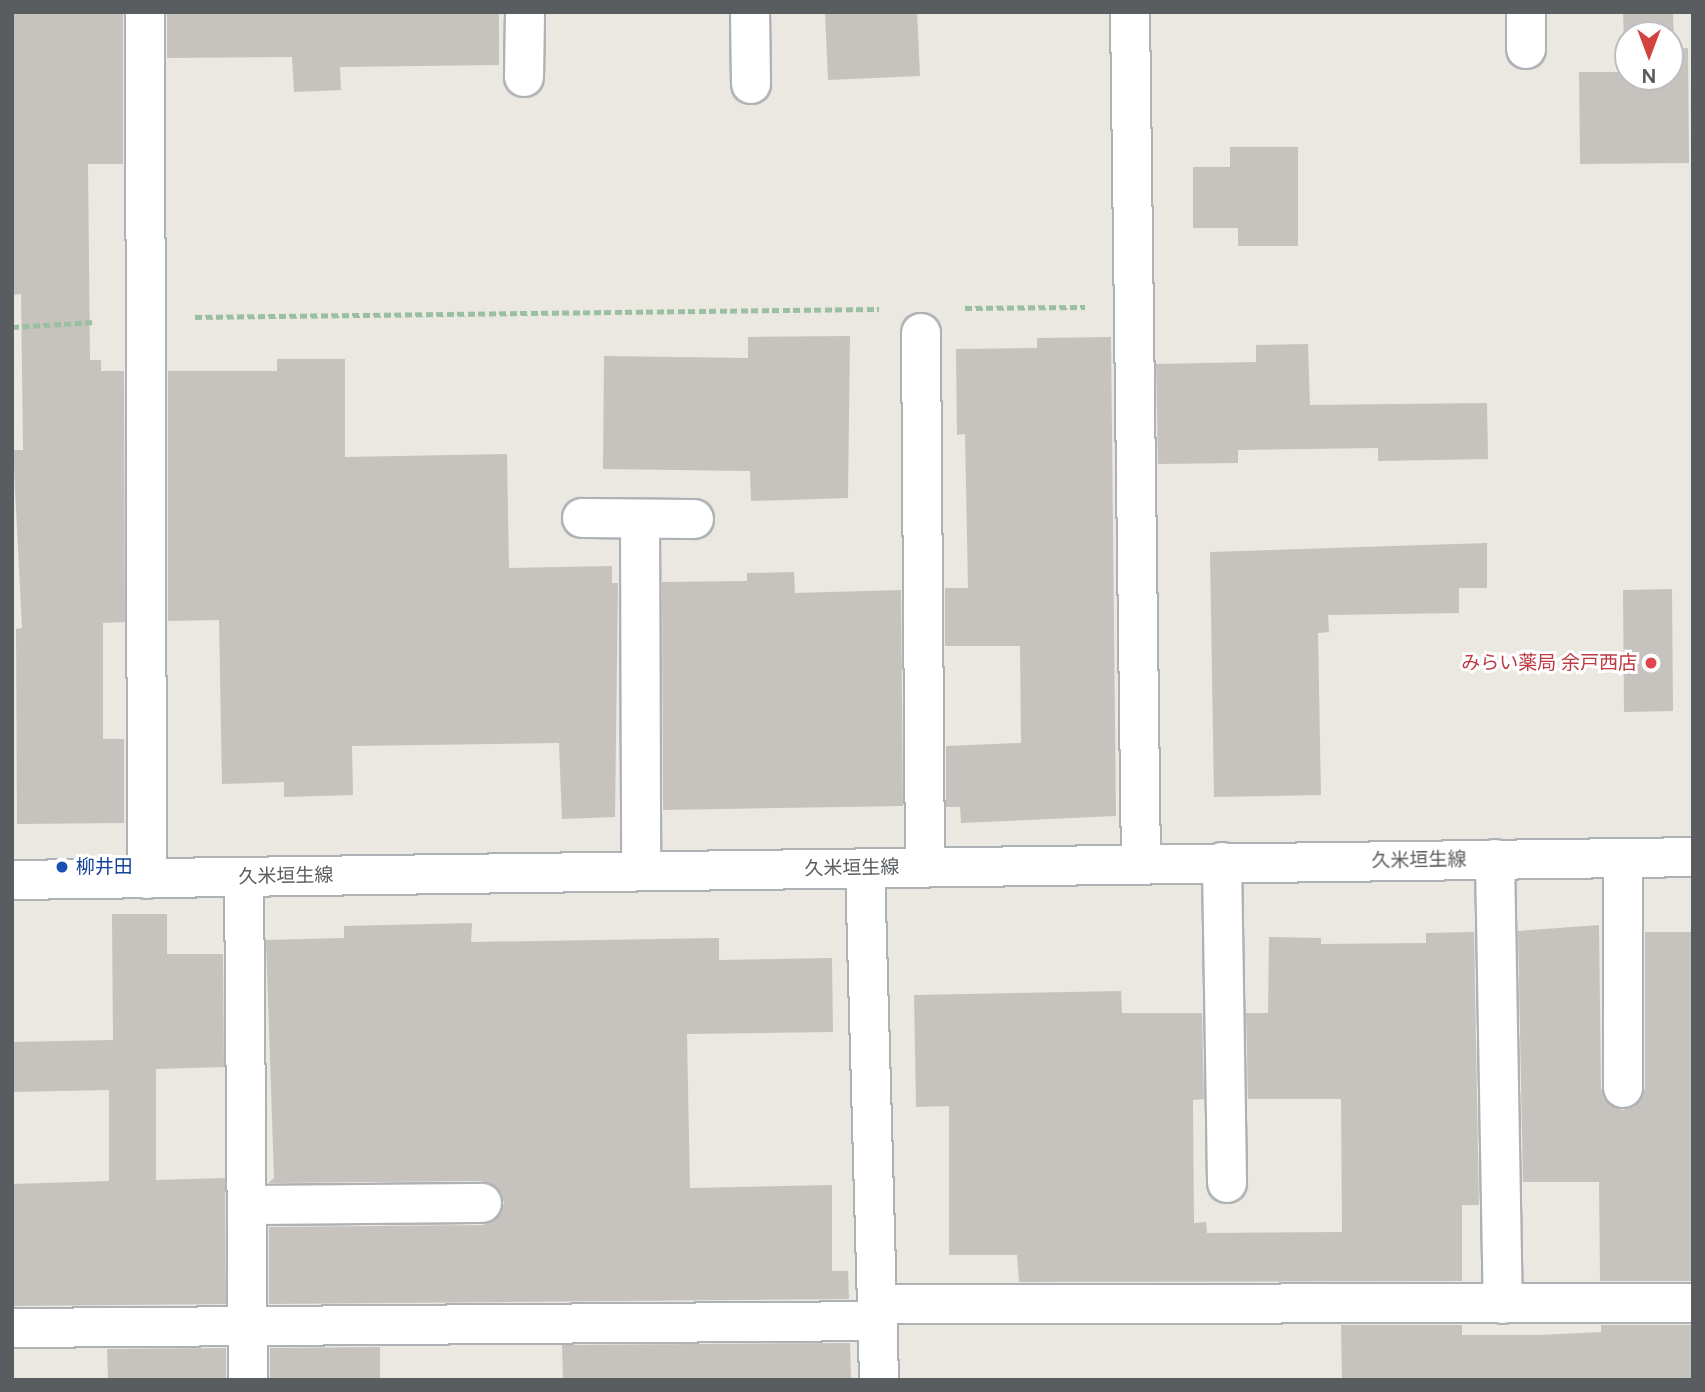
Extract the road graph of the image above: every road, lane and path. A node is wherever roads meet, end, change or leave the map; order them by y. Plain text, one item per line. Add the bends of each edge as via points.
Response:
1 (145, 12) edge
2 (525, 12) edge
3 (750, 12) edge
4 (1130, 12) edge
5 (524, 78) dead end
6 (751, 84) dead end
7 (1129, 306) junction
8 (921, 317) junction
9 (145, 318) junction
10 (12, 327) edge
11 (582, 518) dead end
12 (640, 519) junction
13 (694, 519) dead end
14 (1693, 857) edge
15 (1623, 858) junction
16 (1495, 859) junction
17 (1222, 862) junction
18 (1141, 863) junction
19 (925, 867) junction
20 (865, 868) junction
21 (641, 871) junction
22 (244, 877) junction
23 (147, 879) junction
24 (12, 880) edge
25 (1623, 1088) dead end
26 (1227, 1182) dead end
27 (482, 1203) dead end
28 (247, 1205) junction
29 (1693, 1303) edge
30 (1503, 1304) junction
31 (878, 1312) junction
32 (248, 1323) junction
33 (12, 1328) edge
34 (248, 1380) edge
35 (879, 1380) edge

1 - 9 street
2 - 5 street
3 - 6 street
4 - 7 street
7 - 8 path
7 - 18 street
8 - 9 path
8 - 19 street
9 - 10 path
9 - 23 street
11 - 12 street
12 - 13 street
12 - 21 street
14 - 15 street, 久米垣生線
15 - 16 street, 久米垣生線
15 - 25 street
16 - 17 street, 久米垣生線
16 - 30 street
17 - 18 street, 久米垣生線
17 - 26 street
18 - 19 street, 久米垣生線
19 - 20 street, 久米垣生線
20 - 21 street, 久米垣生線
20 - 31 street
21 - 22 street, 久米垣生線
22 - 23 street, 久米垣生線
22 - 28 street
23 - 24 street, 久米垣生線
27 - 28 street
28 - 32 street
29 - 30 street
30 - 31 street
31 - 32 street
31 - 35 street
32 - 33 street
32 - 34 street

